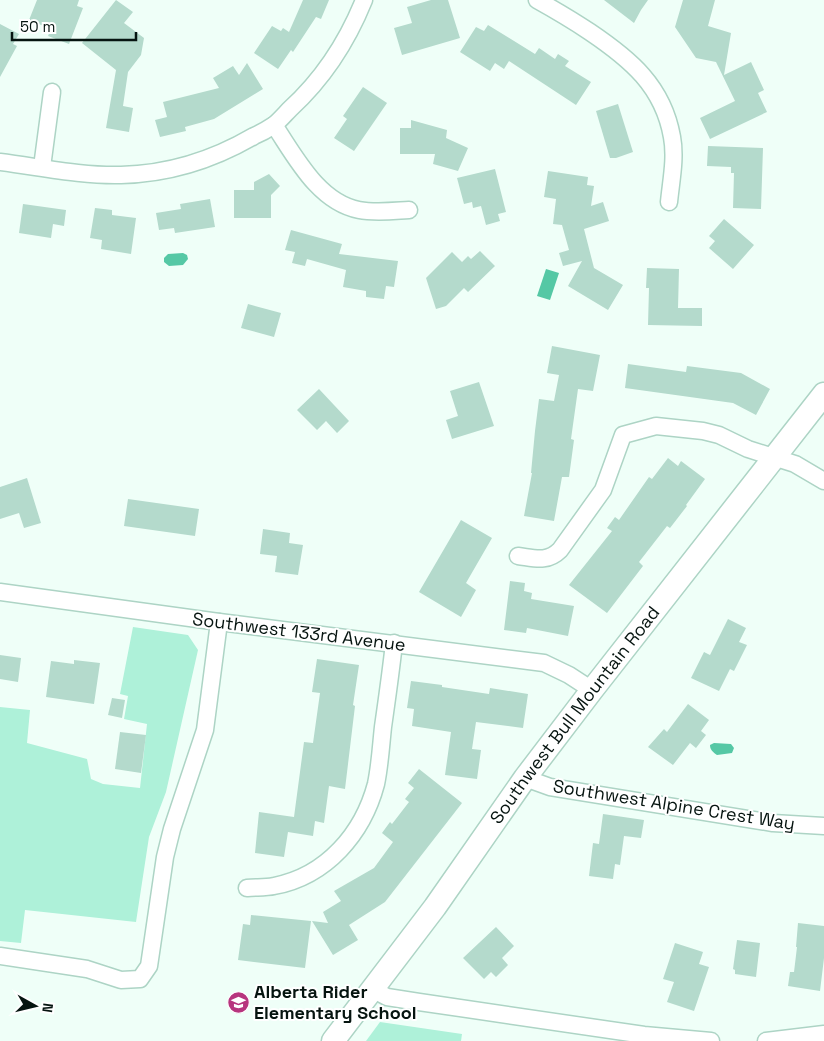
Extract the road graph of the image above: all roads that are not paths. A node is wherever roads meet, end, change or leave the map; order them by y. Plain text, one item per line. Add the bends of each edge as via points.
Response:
1 (364, 0) edge
2 (537, 0) edge
3 (52, 92) dead end
4 (274, 125) junction
5 (0, 162) edge
6 (42, 167) junction
7 (670, 202) dead end
8 (408, 210) dead end
9 (824, 394) edge
10 (774, 458) junction
11 (824, 482) edge
12 (518, 556) dead end
13 (0, 592) edge
14 (219, 622) junction
15 (394, 643) junction
16 (592, 690) junction
17 (525, 778) junction
18 (824, 826) edge
19 (247, 888) dead end
20 (0, 956) edge
21 (372, 989) junction
22 (824, 1034) edge
23 (333, 1041) edge
24 (711, 1041) edge
25 (766, 1041) edge

1 - 4 street via 342,47 326,71
2 - 7 street via 613,47 652,86 666,112 673,138
3 - 6 street
4 - 6 street via 222,153 172,169 120,175
4 - 8 street via 306,172 338,202 357,210
5 - 6 street
9 - 10 main road, Southwest Bull Mountain Road
10 - 11 street via 795,464
10 - 12 street via 703,431 656,426 623,435 603,490 554,557 544,560
10 - 16 main road, Southwest Bull Mountain Road
13 - 14 street, Southwest 133rd Avenue
14 - 15 street, Southwest 133rd Avenue
14 - 20 street via 205,730 165,857 149,966 140,979 121,980 87,969
15 - 16 street, Southwest 133rd Avenue via 544,663
15 - 19 street via 376,782 356,831 337,854 314,871 274,886
16 - 17 main road, Southwest Bull Mountain Road
17 - 18 street, Southwest Alpine Crest Way via 550,787 773,823
17 - 21 main road, Southwest Bull Mountain Road
21 - 23 main road, Southwest Bull Mountain Road
21 - 24 street via 392,998 644,1035
22 - 25 street

